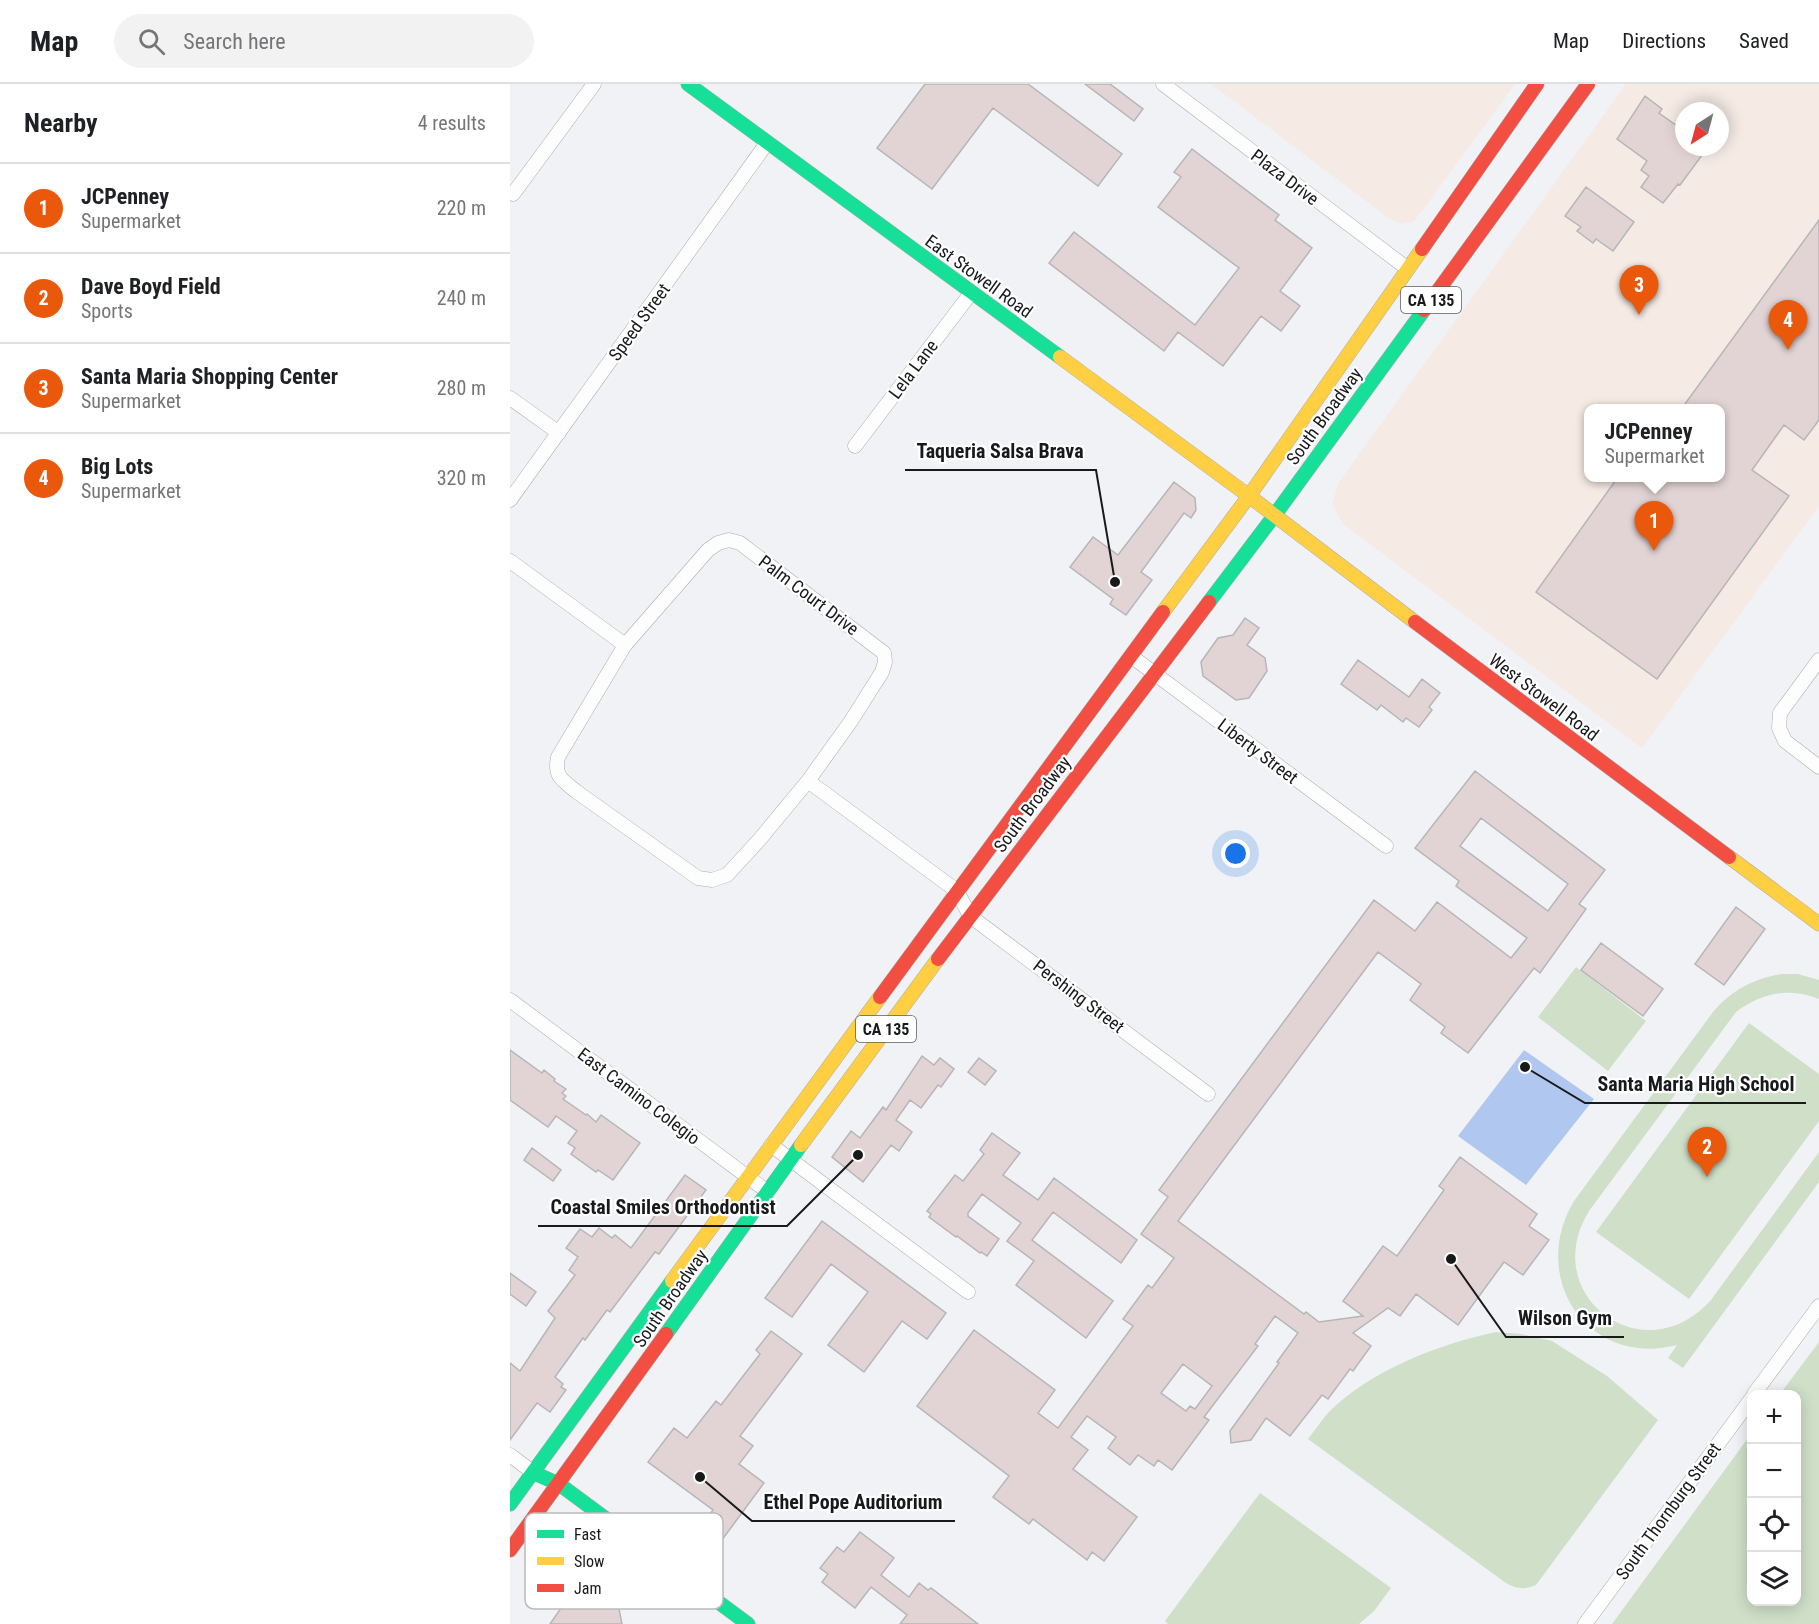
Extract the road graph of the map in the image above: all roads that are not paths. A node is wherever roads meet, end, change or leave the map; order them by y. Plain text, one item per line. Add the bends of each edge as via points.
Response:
1 (594, 84) edge
2 (688, 84) edge
3 (1163, 84) edge
4 (1537, 84) edge
5 (1588, 84) edge
6 (767, 143) junction
7 (513, 194) dead end
8 (1408, 268) junction
9 (971, 293) junction
10 (510, 398) edge
11 (559, 433) junction
12 (855, 446) dead end
13 (1248, 496) junction
14 (510, 501) edge
15 (1274, 516) junction
16 (510, 561) edge
17 (625, 645) junction
18 (1131, 656) junction
19 (1819, 660) edge
20 (1154, 673) junction
21 (1819, 767) edge
22 (808, 781) junction
23 (1386, 846) dead end
24 (957, 891) junction
25 (970, 916) junction
26 (1819, 924) edge
27 (510, 1000) edge
28 (1208, 1094) dead end
29 (771, 1145) junction
30 (790, 1159) junction
31 (747, 1177) junction
32 (768, 1191) junction
33 (968, 1292) dead end
34 (1819, 1306) edge
35 (1757, 1390) edge
36 (1747, 1404) edge
37 (510, 1455) edge
38 (534, 1473) junction
39 (559, 1484) junction
40 (510, 1504) edge
41 (537, 1513) edge
42 (598, 1513) edge
43 (525, 1530) edge
44 (510, 1550) edge
45 (723, 1605) edge
46 (748, 1624) edge
47 (1585, 1624) edge

1 - 7 street
2 - 6 main road, East Stowell Road
3 - 8 street, Plaza Drive
4 - 8 main road, South Broadway / CA 135
5 - 15 main road, South Broadway / CA 135
6 - 9 main road, East Stowell Road
6 - 11 street, Speed Street
8 - 13 main road, South Broadway / CA 135
9 - 12 street, Lela Lane
9 - 13 main road, East Stowell Road
10 - 11 street
11 - 14 street, Speed Street
13 - 15 main road, West Stowell Road
13 - 18 main road, South Broadway / CA 135
15 - 20 main road, South Broadway / CA 135
15 - 26 main road, West Stowell Road
16 - 17 street
17 - 22 street, Palm Court Drive via 558,757 556,769 560,778 577,792 698,878 712,880 727,875
17 - 22 street, Palm Court Drive via 718,543 740,543 777,570 884,654 882,672
18 - 20 street, Liberty Street
18 - 24 main road, South Broadway / CA 135
19 - 21 street via 1780,713 1779,728 1785,741
20 - 23 street, Liberty Street
20 - 25 main road, South Broadway / CA 135
22 - 24 street
24 - 25 street, Pershing Street
24 - 29 main road, South Broadway / CA 135
25 - 28 street, Pershing Street
25 - 30 main road, South Broadway / CA 135
27 - 31 street, East Camino Colegio
29 - 30 street
29 - 31 main road, South Broadway / CA 135
30 - 32 main road, South Broadway / CA 135
30 - 33 street
31 - 32 street, East Camino Colegio
31 - 38 main road, South Broadway / CA 135
32 - 39 main road, South Broadway / CA 135
34 - 35 street, South Thornburg Street
36 - 47 street, South Thornburg Street
37 - 38 street
38 - 39 main road
38 - 40 main road, South Broadway / CA 135
39 - 41 main road, South Broadway / CA 135
39 - 42 main road
43 - 44 main road, South Broadway / CA 135
45 - 46 main road

